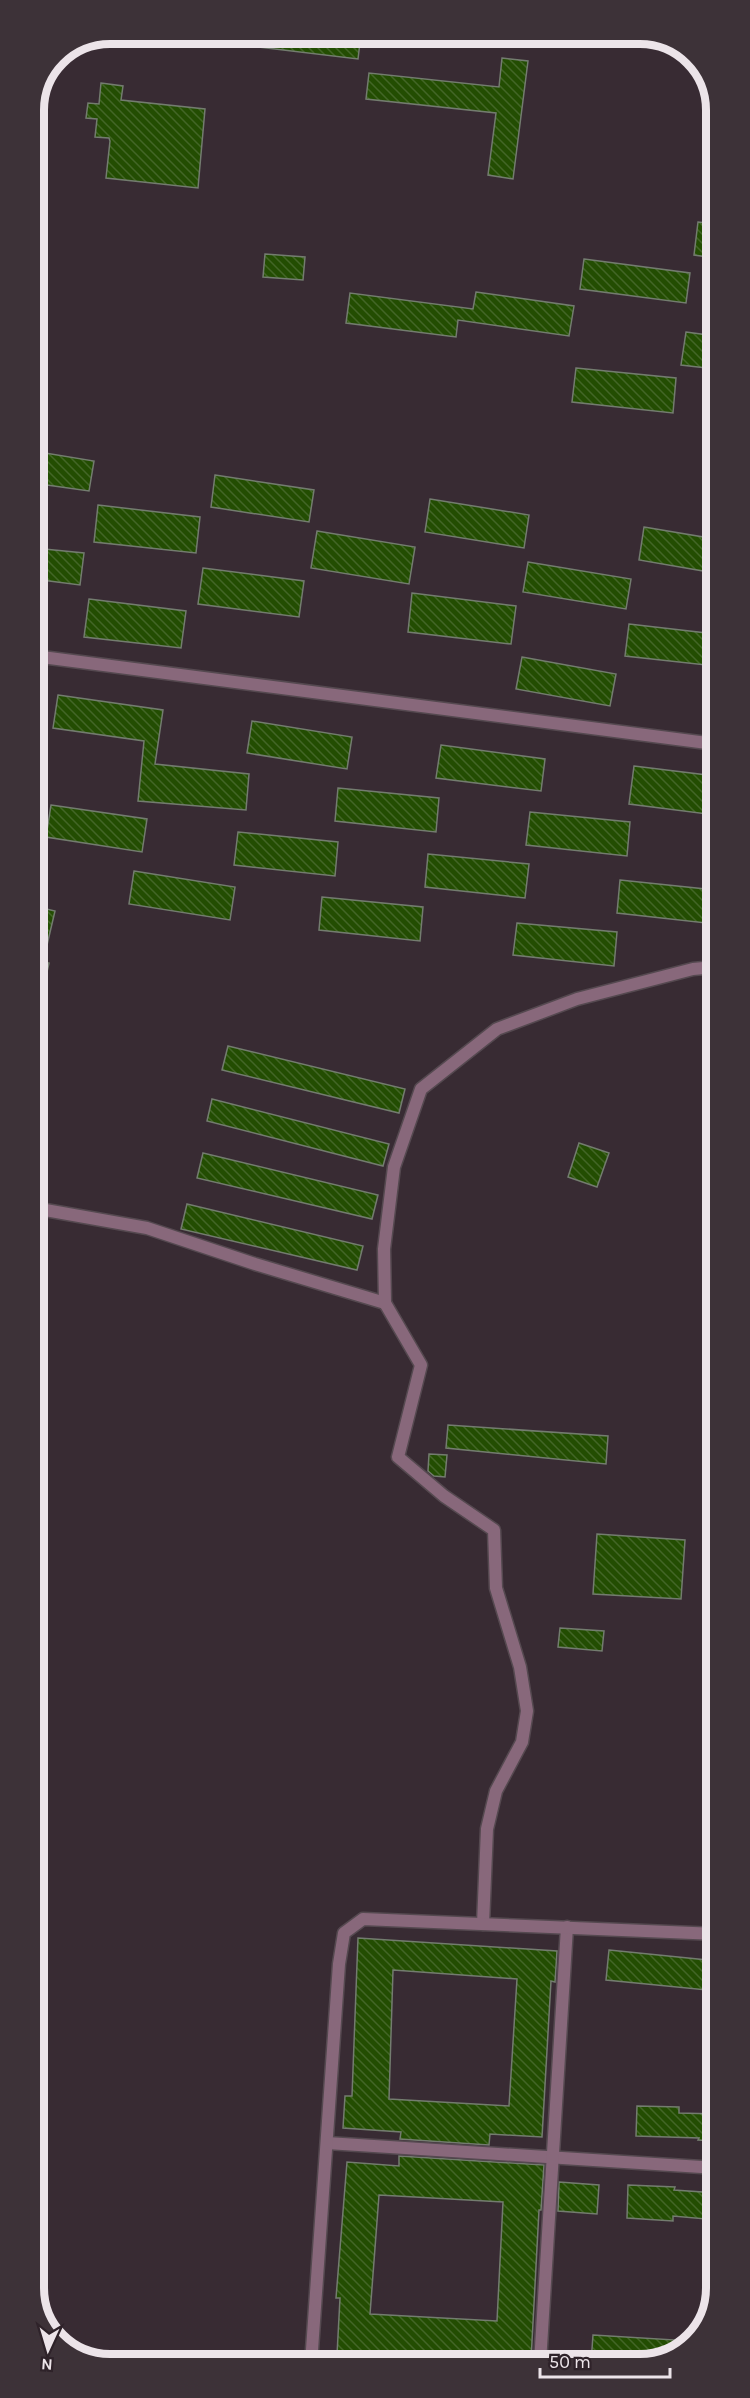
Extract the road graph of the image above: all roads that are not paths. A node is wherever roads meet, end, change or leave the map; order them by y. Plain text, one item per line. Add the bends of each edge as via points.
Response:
1 (44, 657) edge
2 (706, 743) edge
3 (706, 968) edge
4 (44, 1210) edge
5 (385, 1303) junction
6 (483, 1924) junction
7 (567, 1927) junction
8 (706, 1933) edge
9 (327, 2144) junction
10 (553, 2157) junction
11 (706, 2167) edge
12 (312, 2354) edge
13 (541, 2354) edge

1 - 2 street
3 - 5 street via 577,999 498,1029 421,1089 394,1167 384,1249
4 - 5 street via 147,1228
5 - 6 street via 421,1365 398,1457 444,1496 494,1530 496,1588 522,1678 527,1711 522,1742 496,1791 487,1829
6 - 7 street
6 - 9 street via 363,1919 344,1933
7 - 8 street
7 - 10 street
9 - 10 street
9 - 12 street
10 - 11 street
10 - 13 street

